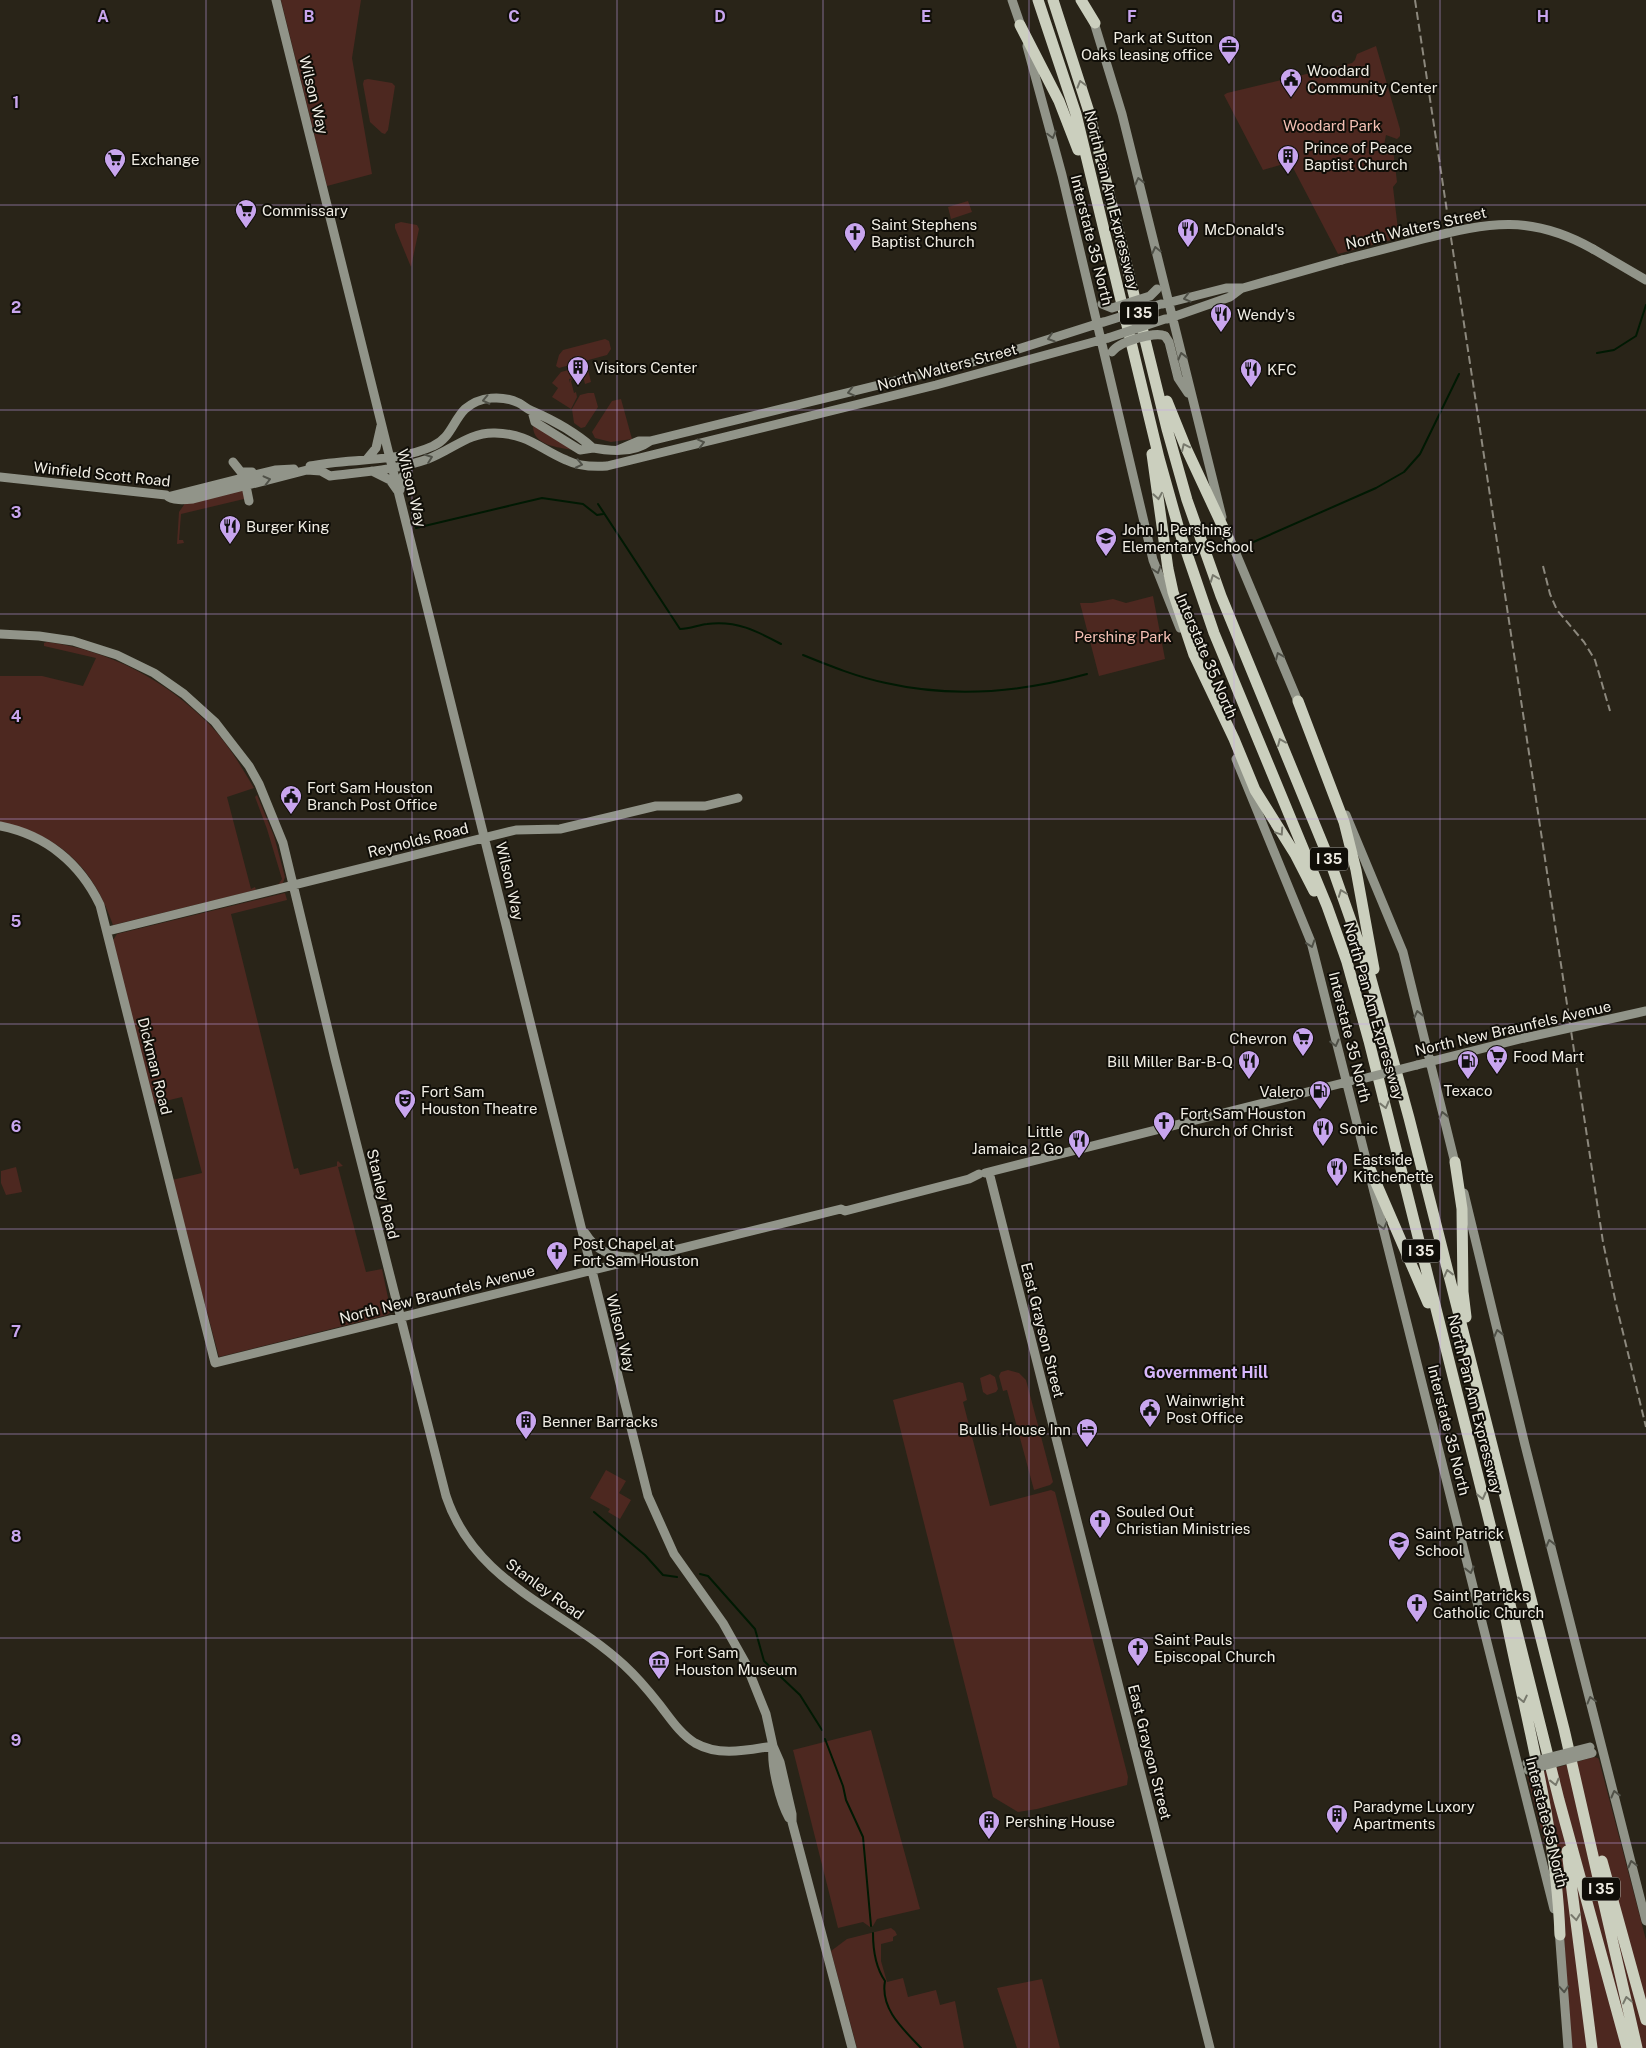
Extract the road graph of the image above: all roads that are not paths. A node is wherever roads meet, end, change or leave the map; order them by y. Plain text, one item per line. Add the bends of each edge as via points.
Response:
1 (276, 0) edge
2 (1012, 0) edge
3 (1038, 0) edge
4 (1052, 0) edge
5 (1081, 0) edge
6 (1086, 0) edge
7 (1094, 23) junction
8 (1020, 25) junction
9 (1104, 235) junction
10 (1161, 271) junction
11 (1646, 280) edge
12 (1089, 285) junction
13 (1242, 288) junction
14 (1165, 304) junction
15 (1168, 318) junction
16 (1101, 322) junction
17 (1105, 339) junction
18 (1146, 342) junction
19 (1132, 344) junction
20 (1112, 382) junction
21 (1192, 400) junction
22 (382, 421) junction
23 (385, 434) junction
24 (618, 450) joint
25 (412, 452) junction
26 (390, 457) junction
27 (367, 459) junction
28 (412, 463) junction
29 (393, 467) junction
30 (275, 470) junction
31 (372, 470) junction
32 (0, 477) edge
33 (226, 482) junction
34 (246, 486) junction
35 (400, 493) junction
36 (168, 497) junction
37 (249, 501) dead end
38 (1228, 538) junction
39 (0, 634) edge
40 (1195, 656) junction
41 (1298, 701) junction
42 (738, 798) dead end
43 (0, 826) edge
44 (485, 837) junction
45 (293, 885) junction
46 (108, 931) junction
47 (1646, 1011) edge
48 (1369, 1041) junction
49 (1393, 1056) junction
50 (1430, 1061) junction
51 (1346, 1082) junction
52 (1366, 1162) junction
53 (1455, 1162) junction
54 (990, 1172) junction
55 (581, 1227) junction
56 (653, 1254) junction
57 (591, 1270) junction
58 (400, 1317) junction
59 (215, 1363) joint
60 (1473, 1462) junction
61 (1498, 1473) junction
62 (1491, 1531) junction
63 (1564, 1730) junction
64 (773, 1746) junction
65 (1603, 1747) junction
66 (1524, 1767) junction
67 (1559, 1800) junction
68 (1610, 1890) junction
69 (1646, 1920) edge
70 (1560, 1935) junction
71 (1610, 1987) junction
72 (1646, 2003) edge
73 (1646, 2020) edge
74 (852, 2048) edge
75 (1210, 2048) edge
76 (1568, 2048) edge
77 (1592, 2048) edge
78 (1621, 2048) edge
79 (1627, 2048) edge
80 (1637, 2048) edge

1 - 22 street, Wilson Way
2 - 8 street, Interstate 35 North
3 - 9 highway, North Pan Am Expressway / I 35 via 1076,114
18 -> 4 highway, North Pan Am Expressway / I 35 via 1089,112
5 - 7 highway
6 - 7 street
10 -> 7 street via 1122,114
8 - 9 highway via 1069,123
8 -> 12 street, Interstate 35 North
9 - 19 highway, North Pan Am Expressway / I 35
10 - 12 street, bridge via 1157,289 1150,296 1112,308 1102,304
10 - 14 street
11 - 13 street, North Walters Street, bridge via 1577,240 1526,225 1497,224 1460,229
12 - 16 street, Interstate 35 North
13 -> 14 street, North Walters Street via 1226,288
13 - 15 street, North Walters Street via 1230,297
14 - 15 street
14 - 16 street, North Walters Street, bridge
15 - 17 street, North Walters Street, bridge
21 -> 15 street
16 - 17 street, Interstate 35 North
16 -> 24 street, North Walters Street via 993,357 650,441 629,451
17 - 20 street, Interstate 35 North
28 -> 17 street, North Walters Street via 439,454 465,439 493,433 526,438 578,464 607,466 936,385
38 -> 18 highway via 1177,428
49 -> 18 highway, North Pan Am Expressway / I 35 via 1347,906 1212,574 1187,500
19 -> 40 highway via 1168,569
19 - 48 highway, North Pan Am Expressway / I 35 via 1180,533 1214,633 1327,906
20 - 21 street, bridge via 1112,352 1117,346 1156,333 1165,336 1169,342 1178,378
20 -> 40 street, Interstate 35 North via 1155,566 1182,634
21 - 38 street
22 - 23 street, Wilson Way
22 - 27 street via 376,448
23 - 25 street via 399,449
23 - 26 street, Wilson Way
24 -> 25 street, Winfield Scott Road via 582,446 519,403 505,399 482,400 465,409 443,440 435,446
25 - 26 street, Winfield Scott Road
26 - 27 street, Winfield Scott Road
26 - 29 street, Wilson Way
27 - 30 street, Winfield Scott Road
28 - 29 street
28 - 35 street via 403,476
29 - 31 street
29 - 35 street, Wilson Way
30 - 33 street, Winfield Scott Road
30 - 33 street via 267,468 245,473 233,462 232,476
34 -> 31 street via 307,470 321,471 330,476
31 - 35 street via 390,480
32 - 36 street, Winfield Scott Road via 166,494
33 - 36 street, Winfield Scott Road
34 - 36 street via 193,499
34 - 37 street
35 - 44 street, Wilson Way
41 -> 38 street
39 - 45 street, Stanley Road via 39,636 95,646 154,673 184,694 215,722 249,766 273,815
40 -> 48 highway via 1255,790 1308,877
40 -> 51 street, Interstate 35 North via 1311,942
41 - 49 highway via 1344,822
50 -> 41 street via 1403,952
42 - 44 street, Reynolds Road via 706,806 656,806 560,829 516,830
43 - 46 street, Dickman Road via 36,837 70,861 94,893
44 - 45 street, Reynolds Road
44 - 55 street, Wilson Way
45 - 46 street, Reynolds Road
45 - 58 street, Stanley Road
46 - 59 street, Dickman Road
47 - 50 street, North New Braunfels Avenue, bridge
48 -> 60 highway, North Pan Am Expressway / I 35
61 -> 49 highway, North Pan Am Expressway / I 35
50 - 51 street, North New Braunfels Avenue, bridge
53 -> 50 street
51 - 52 street, Interstate 35 North
51 - 54 street, North New Braunfels Avenue
52 - 60 highway via 1427,1301
52 -> 66 street, Interstate 35 North
53 - 61 highway via 1462,1209 1464,1307 1482,1382
65 -> 53 street
54 - 56 street, North New Braunfels Avenue via 845,1211 841,1209
54 - 75 street, East Grayson Street
55 - 56 street via 596,1246 613,1255
55 - 57 street, Wilson Way
56 - 57 street, North New Braunfels Avenue
57 - 58 street, North New Braunfels Avenue
57 - 64 street, Wilson Way via 648,1496 674,1554 741,1653 756,1685
58 - 59 street, North New Braunfels Avenue
58 - 64 street, Stanley Road via 450,1509 478,1553 507,1582 613,1655 646,1688 680,1731 694,1742 728,1752
60 -> 62 highway, North Pan Am Expressway / I 35
61 - 63 highway, North Pan Am Expressway / I 35
62 -> 67 highway, North Pan Am Expressway / I 35
62 -> 70 highway via 1496,1571 1543,1796
63 - 68 highway
80 -> 63 highway, North Pan Am Expressway / I 35
64 - 74 street, Wilson Way via 784,1777 792,1822
65 - 66 street, bridge
69 -> 65 street
66 - 70 street, Interstate 35 North
67 - 71 highway, North Pan Am Expressway / I 35
67 -> 77 highway
68 - 72 highway
68 - 73 highway
70 -> 76 street, Interstate 35 North
71 - 78 highway
71 - 79 highway, North Pan Am Expressway / I 35

